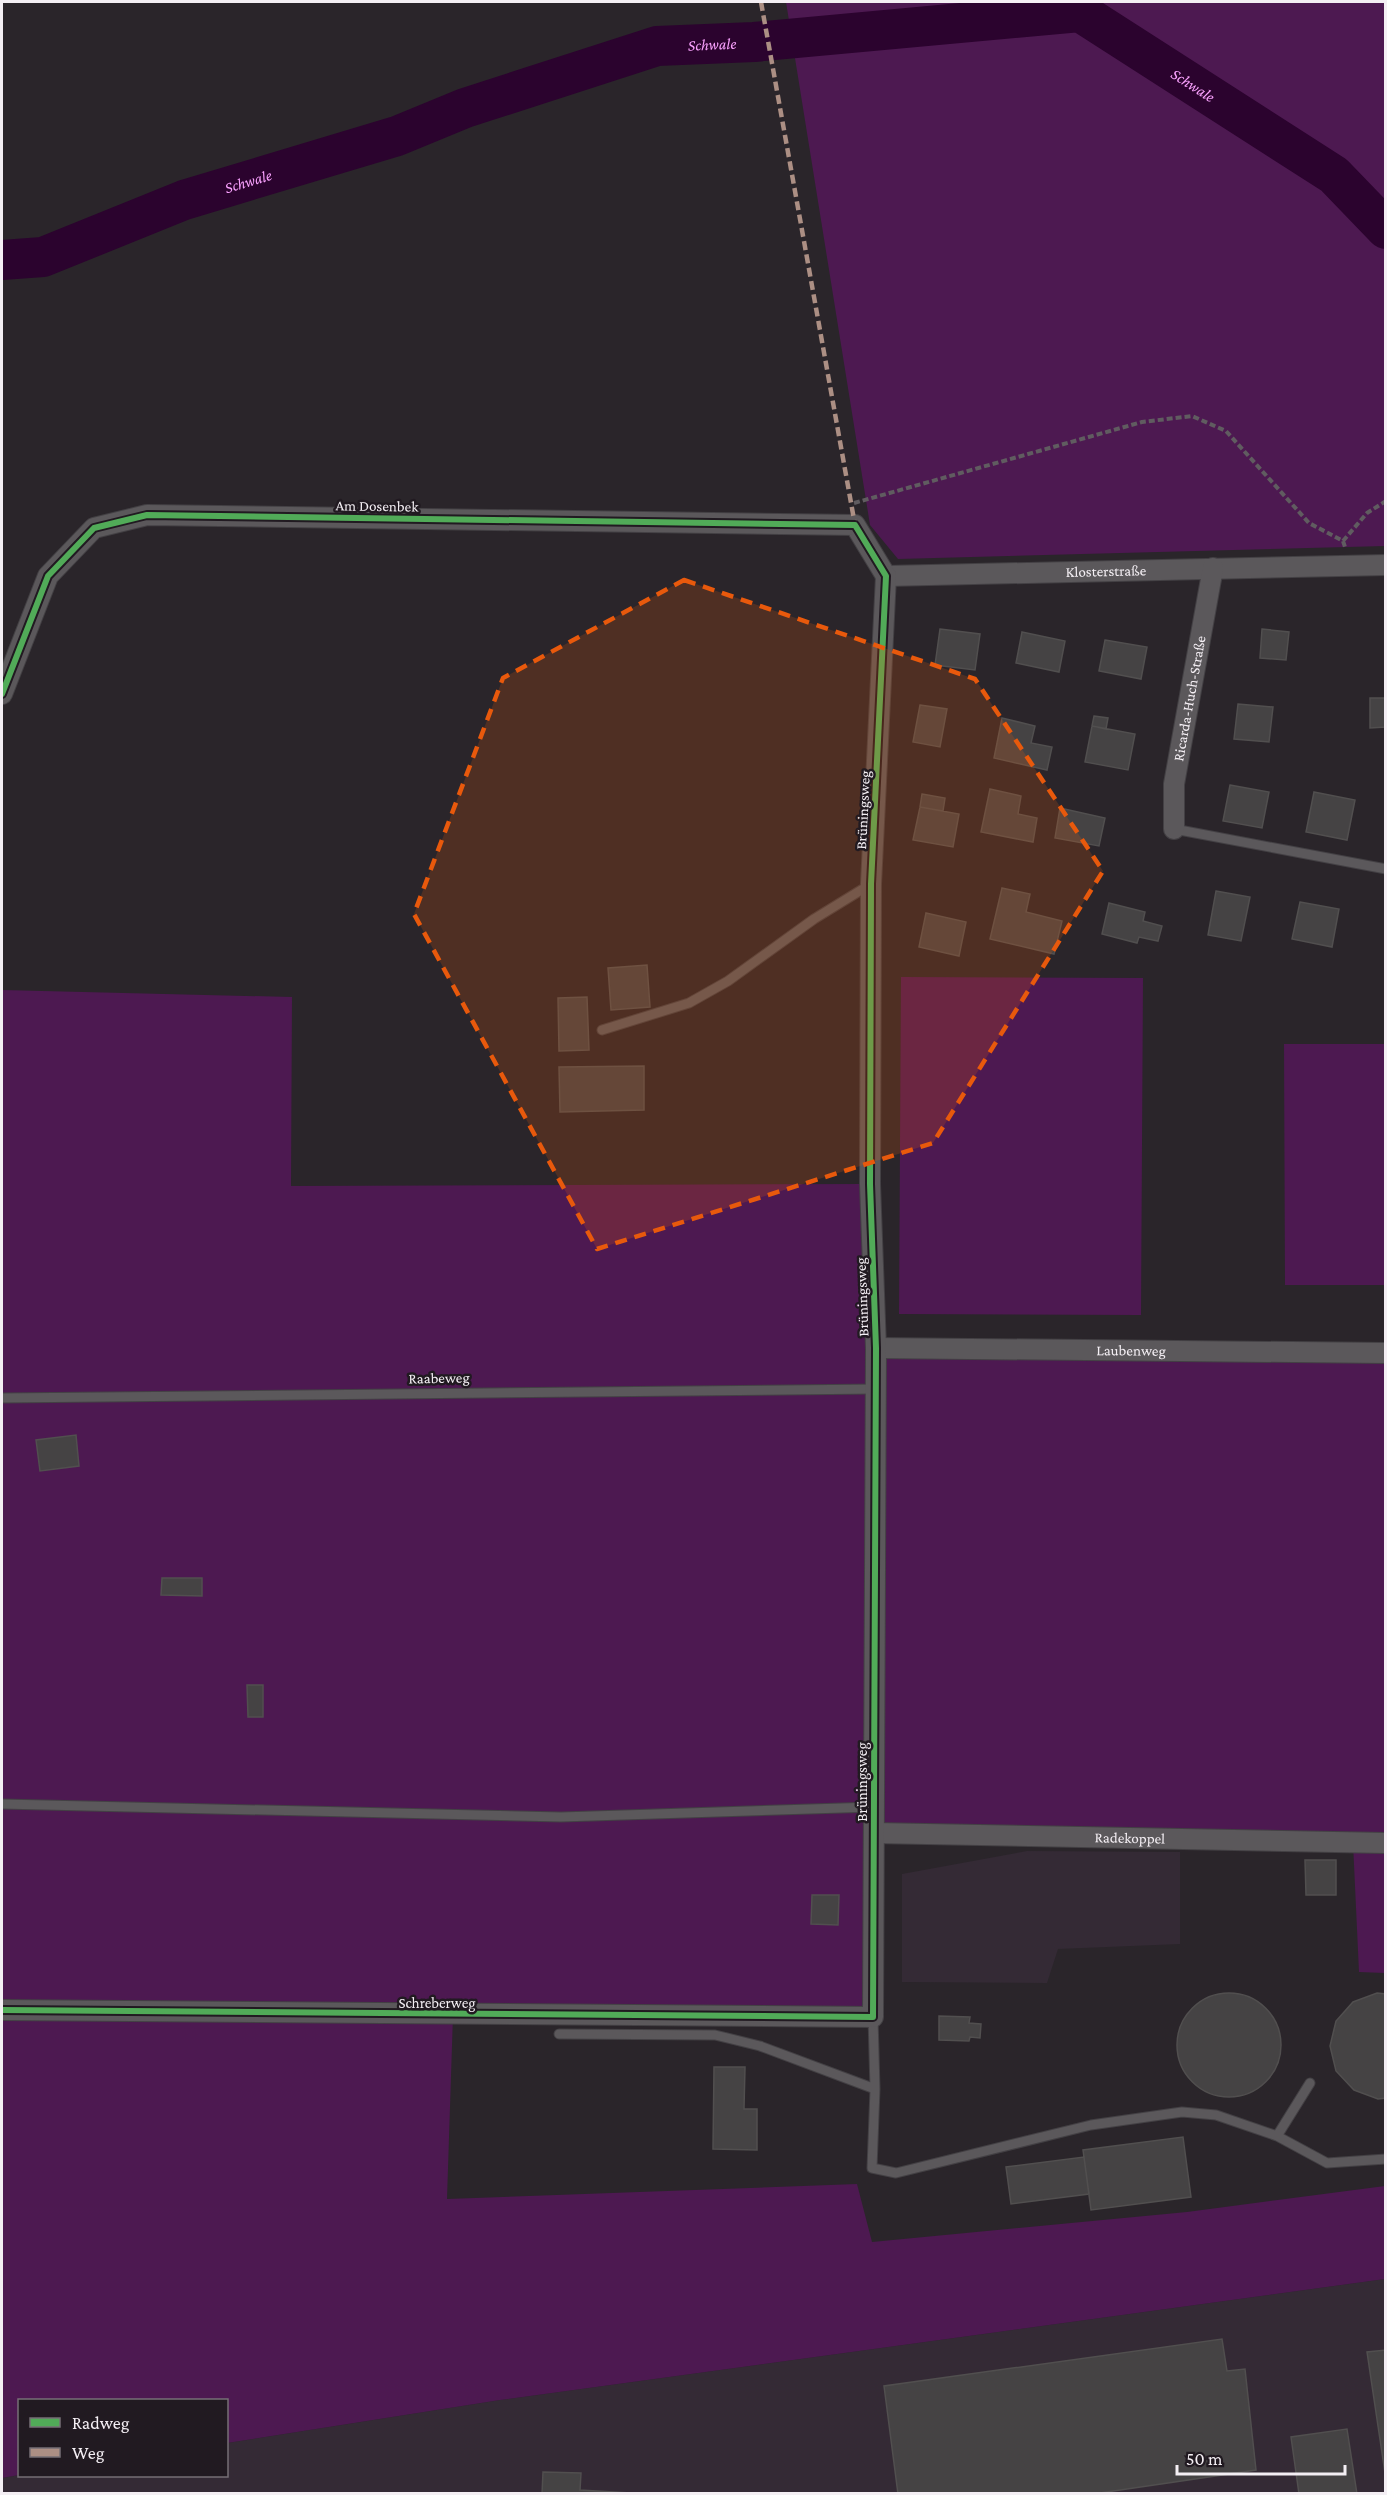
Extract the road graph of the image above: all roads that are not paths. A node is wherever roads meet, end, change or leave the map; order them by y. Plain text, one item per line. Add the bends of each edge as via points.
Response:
1 (1386, 565) edge
2 (1213, 568) junction
3 (886, 576) junction
4 (2, 694) edge
5 (1174, 829) joint
6 (1386, 869) edge
7 (871, 884) junction
8 (602, 1030) dead end
9 (876, 1348) junction
10 (1386, 1353) edge
11 (876, 1389) junction
12 (2, 1398) edge
13 (2, 1804) edge
14 (874, 1808) junction
15 (874, 1833) junction
16 (1386, 1843) edge
17 (2, 2010) edge
18 (873, 2018) junction
19 (560, 2034) dead end
20 (1310, 2083) dead end
21 (875, 2089) junction
22 (1277, 2136) junction
23 (1386, 2159) edge

1 - 2 street, Klosterstraße
2 - 3 street, Klosterstraße
2 - 5 street, Ricarda-Huch-Straße via 1174,784
3 - 4 street, Am Dosenbek via 855,525 147,515 94,528 48,576
3 - 7 street, Brüningsweg
5 - 6 lane
7 - 8 lane via 689,1004
7 - 9 street, Brüningsweg via 870,1184
9 - 10 street, Laubenweg
9 - 11 street, Brüningsweg
11 - 12 lane, Raabeweg
11 - 14 street, Brüningsweg
13 - 14 lane via 561,1817
14 - 15 street, Brüningsweg
15 - 16 street, Radekoppel
15 - 18 street, Brüningsweg
17 - 18 street, Schreberweg
18 - 21 lane
19 - 21 lane via 715,2035 760,2046
20 - 22 lane
21 - 22 lane via 872,2168 896,2173 1091,2125 1182,2112 1216,2115
22 - 23 lane via 1327,2163

